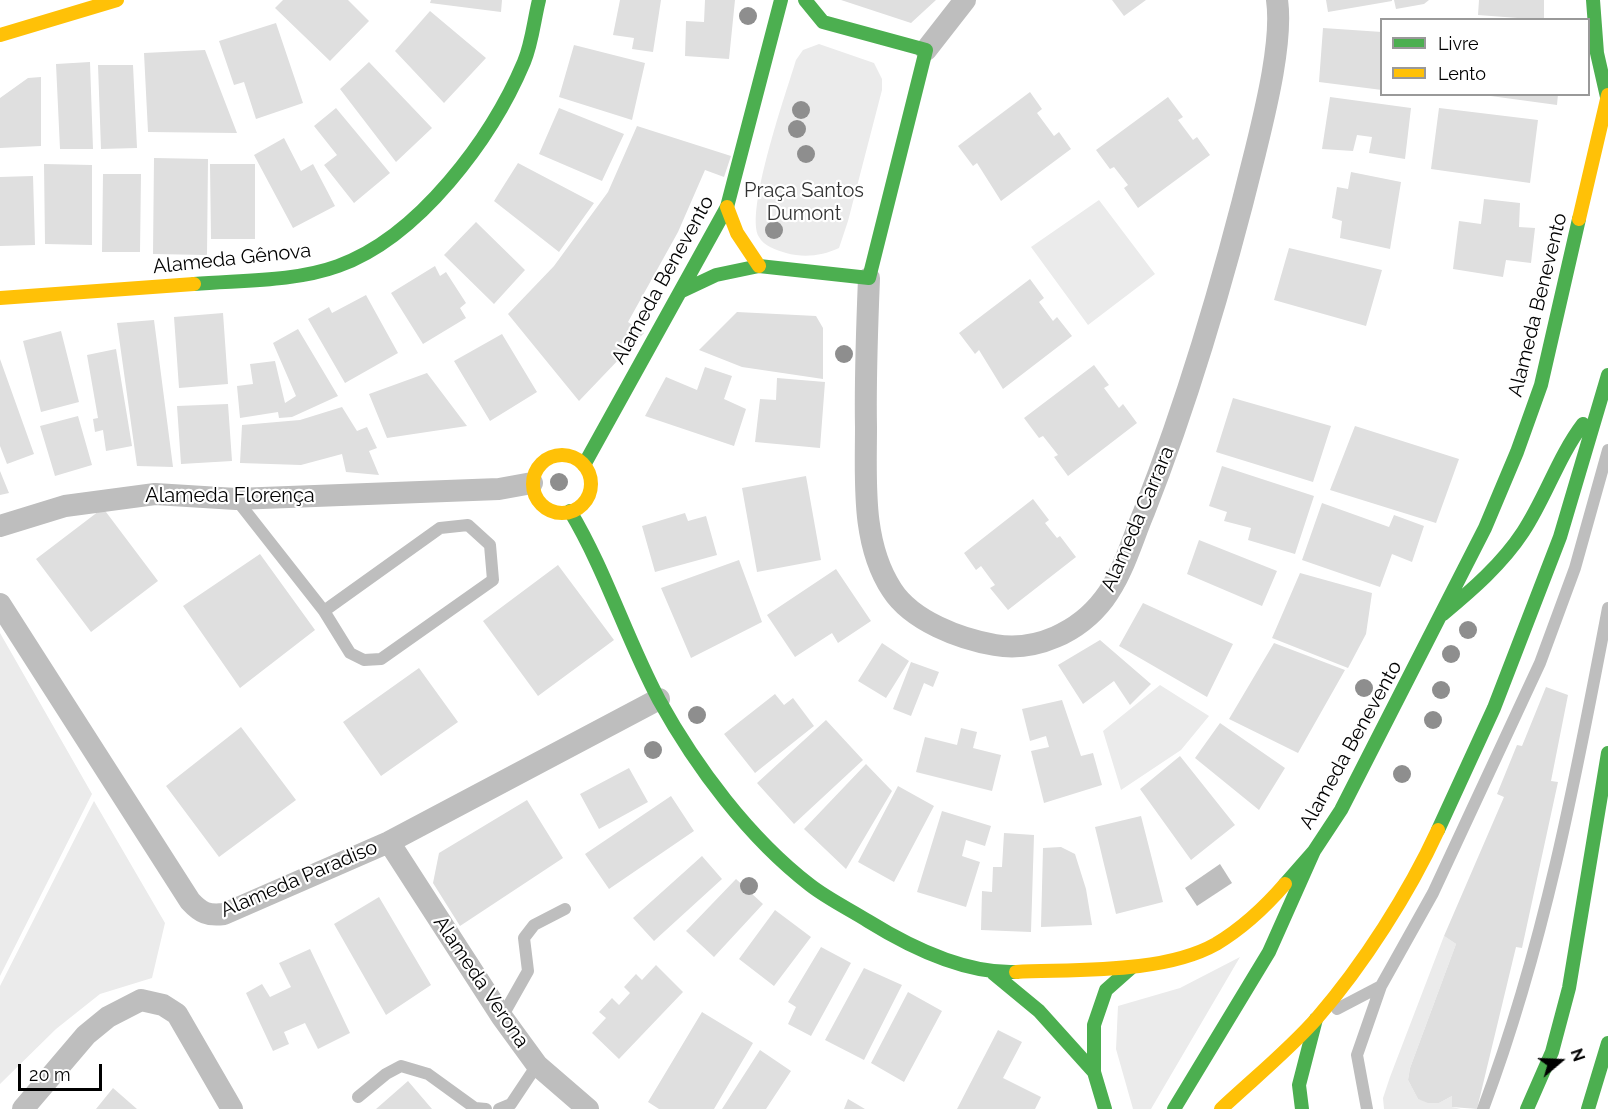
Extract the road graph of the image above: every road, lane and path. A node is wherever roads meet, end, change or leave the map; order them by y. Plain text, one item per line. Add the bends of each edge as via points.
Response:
1 (117, 0) edge
2 (539, 0) edge
3 (781, 0) edge
4 (805, 0) edge
5 (965, 0) edge
6 (1277, 0) edge
7 (1593, 0) edge
8 (2, 30) edge
9 (789, 39) dead end
10 (926, 50) junction
11 (768, 54) junction
12 (1608, 96) edge
13 (727, 207) junction
14 (759, 266) junction
15 (869, 278) junction
16 (682, 291) junction
17 (0, 298) edge
18 (1608, 375) edge
19 (1600, 404) junction
20 (1608, 450) edge
21 (580, 462) junction
22 (533, 488) junction
23 (236, 499) junction
24 (574, 509) junction
25 (0, 526) edge
26 (0, 604) edge
27 (1608, 608) edge
28 (324, 611) junction
29 (1443, 614) junction
30 (659, 699) junction
31 (1608, 753) edge
32 (389, 842) junction
33 (1314, 851) junction
34 (566, 909) dead end
35 (1132, 967) junction
36 (993, 973) junction
37 (1382, 986) junction
38 (502, 1017) junction
39 (1316, 1019) junction
40 (1608, 1043) edge
41 (537, 1065) junction
42 (1094, 1072) junction
43 (358, 1097) dead end
44 (23, 1109) edge
45 (232, 1109) edge
46 (486, 1109) edge
47 (499, 1109) edge
48 (588, 1109) edge
49 (1105, 1109) edge
50 (1174, 1109) edge
51 (1221, 1109) edge
52 (1302, 1109) edge
53 (1367, 1109) edge
54 (1483, 1109) edge
55 (1527, 1109) edge
56 (1588, 1109) edge

1 - 8 street
2 - 17 street, Alameda Gênova via 525,60 493,125 447,184 391,239 338,266 283,277
3 - 11 street, Alameda Benevento
4 - 10 street via 817,24
5 - 10 street, Alameda Carrara
6 - 15 street, Alameda Carrara via 1269,96 1233,240 1174,437 1120,571 1104,599 1081,623 1055,638 1006,647 976,642 930,622 892,591 879,563 867,512 865,365
7 - 12 street, Alameda Benevento via 1597,53
9 - 11 street
10 - 15 street, Alameda Carrara
11 - 13 street, Alameda Benevento
12 - 29 street, Alameda Benevento via 1541,385 1485,528
13 - 14 street via 737,233
13 - 16 street, Alameda Benevento
14 - 15 street
14 - 16 street via 716,274
16 - 21 street, Alameda Benevento
18 - 19 street
19 - 29 street via 1568,443 1523,532 1472,590
19 - 39 street via 1560,537 1539,592 1494,708 1422,864 1351,975
20 - 37 lane via 1575,568 1540,663 1433,893
21 - 22 street via 557,455 547,458 539,465
21 - 24 street via 591,483 590,492
22 - 23 street, Alameda Florença
22 - 24 street via 544,507 561,513
23 - 25 street, Alameda Florença via 155,494 65,506
23 - 28 lane
24 - 30 street, Alameda Benevento
26 - 32 street, Alameda Paradiso via 200,912 210,916 224,914
27 - 54 lane via 1569,815 1520,1002
28 - 28 lane via 350,653 364,660 381,660 493,580 490,545 468,525 440,528
29 - 33 street, Alameda Benevento via 1341,810
30 - 32 street, Alameda Paradiso
30 - 36 street, Alameda Benevento via 703,772 746,825 810,885 907,945
31 - 55 street via 1578,945 1557,1035 1536,1095
32 - 38 street, Alameda Verona
33 - 35 street, Alameda Benevento via 1275,895 1214,945
33 - 50 street via 1297,900 1265,962
34 - 38 lane via 534,926 524,938 528,971
35 - 36 street, Alameda Benevento
35 - 42 street via 1106,990 1097,1010
36 - 42 street via 1058,1030
37 - 39 lane
37 - 53 lane via 1357,1054
38 - 41 street, Alameda Verona
39 - 51 street
39 - 52 street via 1299,1085
40 - 56 street
41 - 47 lane via 511,1104
41 - 48 street, Alameda Verona
42 - 49 street
43 - 46 lane via 401,1066 428,1074 476,1108
44 - 45 street via 86,1035 108,1017 141,1000 163,1005 177,1014

